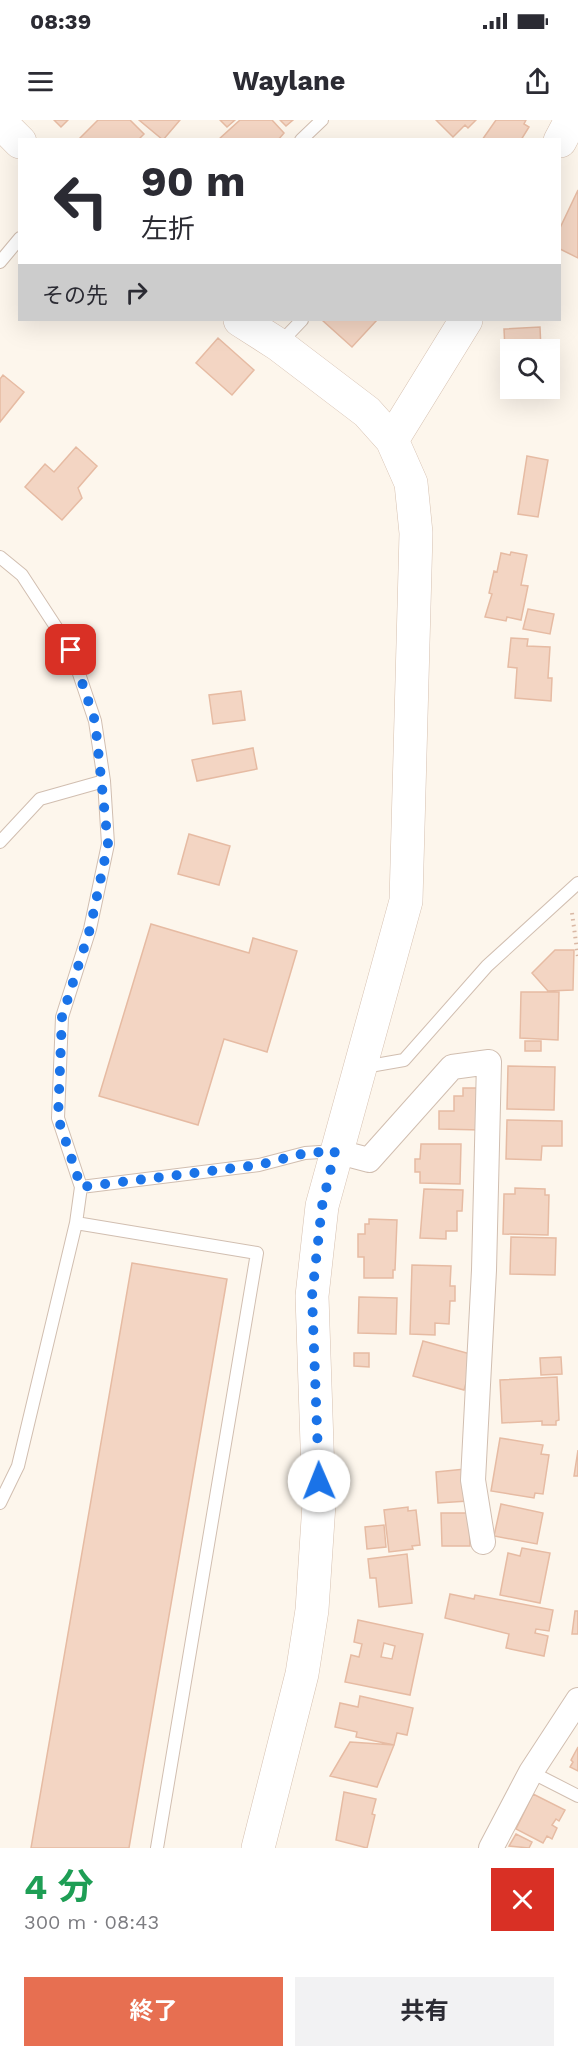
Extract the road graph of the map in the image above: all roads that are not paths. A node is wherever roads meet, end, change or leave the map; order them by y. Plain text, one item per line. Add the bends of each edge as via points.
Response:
1 (322, 120) edge
2 (571, 120) edge
3 (0, 122) edge
4 (303, 138) edge
5 (561, 139) edge
6 (18, 140) edge
7 (18, 240) edge
8 (0, 262) edge
9 (242, 321) edge
10 (301, 321) edge
11 (464, 321) edge
12 (279, 345) junction
13 (392, 440) junction
14 (0, 557) edge
15 (104, 781) junction
16 (0, 842) edge
17 (578, 883) edge
18 (360, 1068) junction
19 (335, 1151) junction
20 (81, 1187) junction
21 (76, 1223) junction
22 (0, 1503) edge
23 (483, 1542) dead end
24 (578, 1700) edge
25 (531, 1772) junction
26 (578, 1796) edge
27 (157, 1848) edge
28 (258, 1848) edge
29 (491, 1848) edge

1 - 4 lane
2 - 5 street
3 - 6 street
7 - 8 lane
9 - 12 street
10 - 12 lane
11 - 13 street
12 - 13 street via 367,412
13 - 18 street via 411,483 416,533 406,901
14 - 15 lane via 22,575 71,650 95,721
15 - 16 lane via 40,799
15 - 20 lane via 108,844 90,929 62,1017 58,1118
17 - 18 lane via 487,966 404,1059
18 - 19 street
19 - 20 lane via 306,1153 259,1165
19 - 23 street via 369,1160 452,1067 489,1062 473,1480
19 - 28 street via 322,1206 312,1296 319,1504 312,1610 302,1674
20 - 21 lane
21 - 22 lane via 18,1466
21 - 27 lane via 257,1253
24 - 25 street
25 - 26 lane
25 - 29 street

